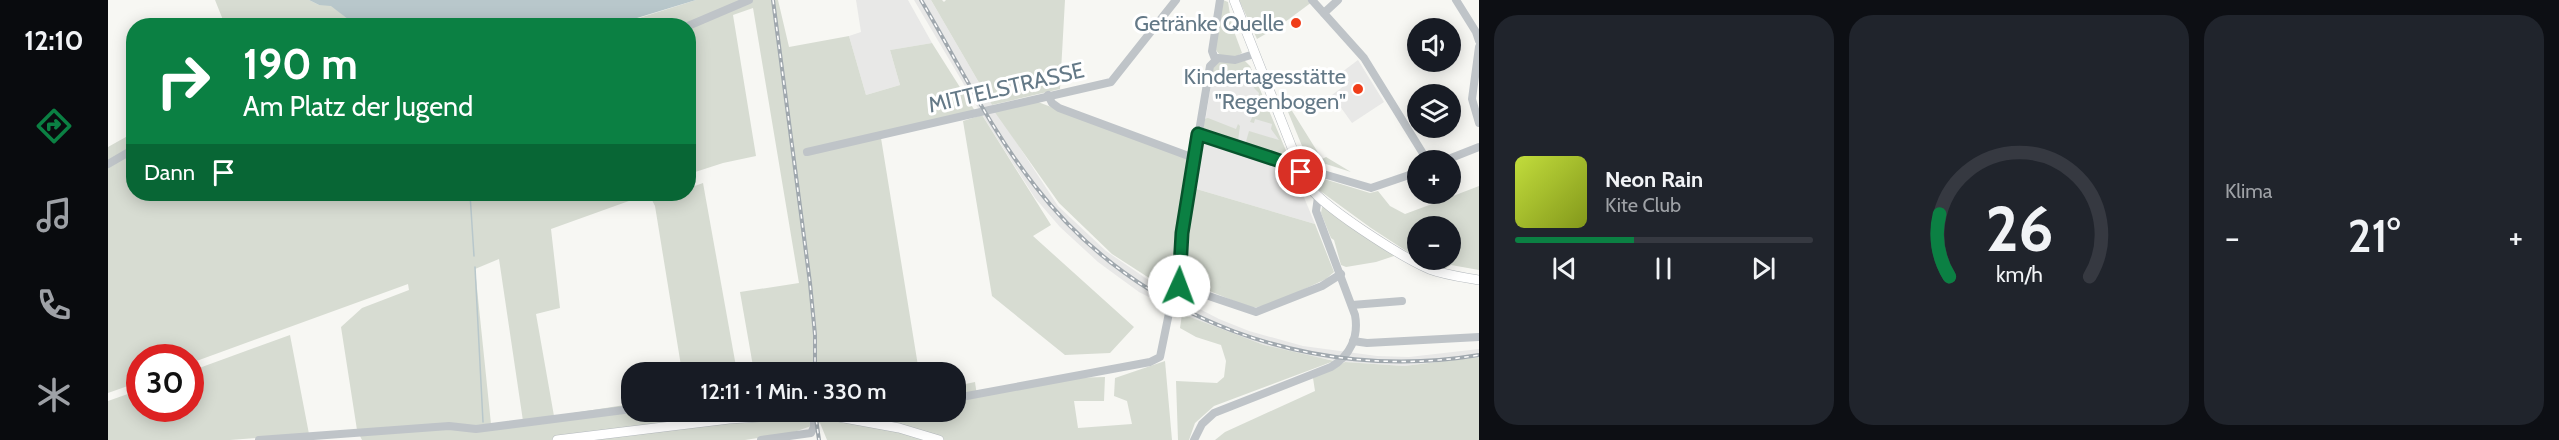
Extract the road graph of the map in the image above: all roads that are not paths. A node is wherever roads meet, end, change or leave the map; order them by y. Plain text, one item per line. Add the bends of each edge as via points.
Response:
1 (749, 0) edge
2 (1176, 0) edge
3 (1220, 0) edge
4 (1234, 0) edge
5 (1312, 0) edge
6 (1338, 0) edge
7 (1456, 0) edge
8 (1324, 13) junction
9 (696, 23) edge
10 (1479, 41) edge
11 (1479, 46) edge
12 (1254, 54) junction
13 (1215, 59) junction
14 (1048, 95) junction
15 (1479, 123) edge
16 (1198, 134) junction
17 (1479, 147) edge
18 (1421, 150) edge
19 (807, 152) dead end
20 (126, 154) edge
21 (1461, 154) edge
22 (1194, 158) junction
23 (108, 164) edge
24 (1299, 168) junction
25 (1407, 176) edge
26 (1318, 197) junction
27 (1341, 274) junction
28 (1479, 280) edge
29 (1179, 286) junction
30 (1402, 301) dead end
31 (1352, 305) junction
32 (1479, 337) edge
33 (1353, 341) junction
34 (966, 396) edge
35 (621, 411) edge
36 (814, 422) edge
37 (259, 440) edge
38 (557, 440) edge
39 (761, 440) edge
40 (939, 440) edge
41 (1194, 440) edge

1 - 9 street
2 - 14 street, MITTELSTRASSE via 1111,82
3 - 13 street via 1212,51
4 - 12 main road
5 - 8 street
6 - 8 street
7 - 10 street
8 - 18 street via 1364,58
11 - 15 street via 1472,99
12 - 13 street via 1235,60
12 - 24 main road
13 - 16 street via 1209,66
14 - 19 street, MITTELSTRASSE
14 - 22 street via 1059,108
16 - 22 street
16 - 24 street
17 - 21 street
20 - 23 street
22 - 29 street via 1181,240
24 - 25 street via 1371,188
24 - 26 main road
26 - 27 street via 1316,211
26 - 28 main road via 1416,262 1440,272
27 - 29 street via 1322,286 1256,312
27 - 31 street
29 - 34 street via 1160,357
30 - 31 street
31 - 33 street via 1356,323
32 - 33 street
33 - 41 street via 1343,358 1331,367 1214,413 1202,424
35 - 37 street via 476,429 449,426
36 - 39 street via 811,433
38 - 40 main road, bridge via 729,419 794,416 839,417

